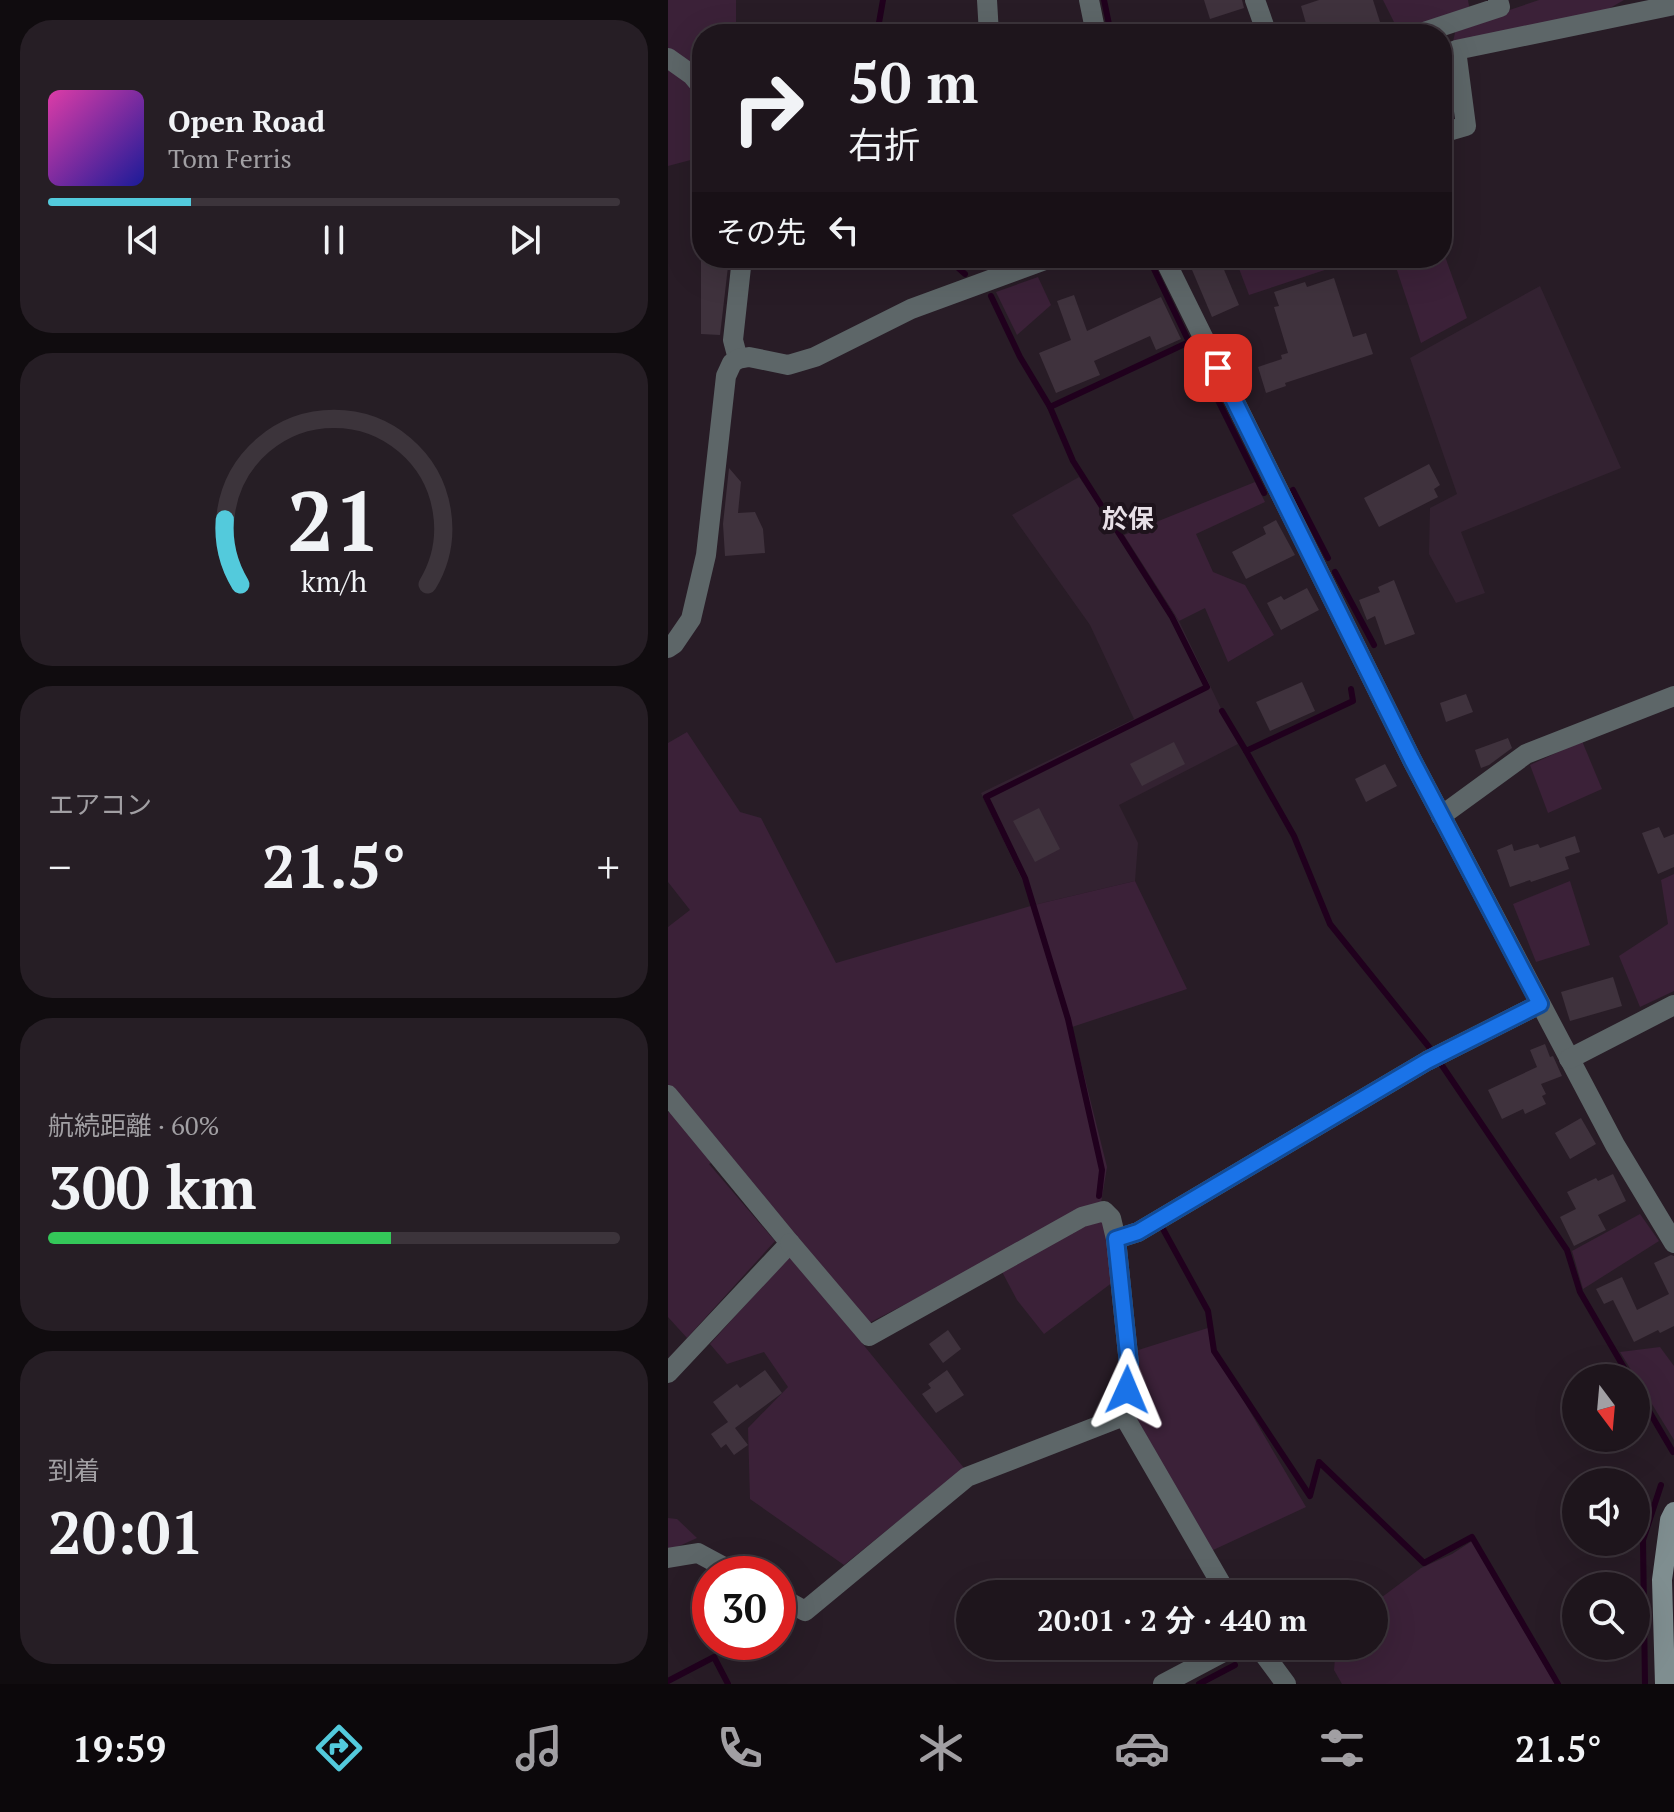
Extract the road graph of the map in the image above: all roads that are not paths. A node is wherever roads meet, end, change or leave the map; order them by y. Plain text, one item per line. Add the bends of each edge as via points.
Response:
1 (987, 0) edge
2 (1089, 0) edge
3 (1255, 0) edge
4 (1498, 0) edge
5 (1674, 5) edge
6 (988, 24) edge
7 (1094, 24) edge
8 (1263, 24) edge
9 (1448, 24) edge
10 (668, 58) edge
11 (692, 75) edge
12 (1452, 130) edge
13 (741, 268) edge
14 (1023, 268) edge
15 (1169, 268) edge
16 (738, 359) junction
17 (668, 648) edge
18 (1674, 696) edge
19 (1441, 816) junction
20 (1540, 1004) junction
21 (1674, 1005) edge
22 (1569, 1059) junction
23 (668, 1095) edge
24 (1116, 1239) junction
25 (790, 1243) junction
26 (1674, 1243) edge
27 (668, 1373) edge
28 (1124, 1416) junction
29 (1674, 1512) edge
30 (704, 1556) edge
31 (668, 1558) edge
32 (1219, 1580) edge
33 (796, 1606) edge
34 (1208, 1660) edge
35 (1268, 1660) edge
36 (1163, 1684) edge
37 (1286, 1684) edge
38 (1665, 1684) edge

1 - 6 street
2 - 7 street
3 - 8 street
4 - 9 street via 1500,7
5 - 12 street via 1456,50 1466,126
10 - 11 street
13 - 16 street via 733,340
14 - 16 street via 911,309 815,357 788,365
15 - 19 street
16 - 17 street via 726,376 706,555 691,619
18 - 19 street via 1526,754
19 - 20 street
20 - 22 street
20 - 24 street via 1427,1061 1138,1232
21 - 22 street
22 - 26 street
23 - 25 street
24 - 25 street via 1104,1211 1082,1217 869,1336
24 - 28 street via 1129,1364
25 - 27 street
28 - 32 street
28 - 33 street via 967,1477 805,1611
29 - 38 main road via 1662,1580
30 - 31 street
34 - 36 street
35 - 37 street

